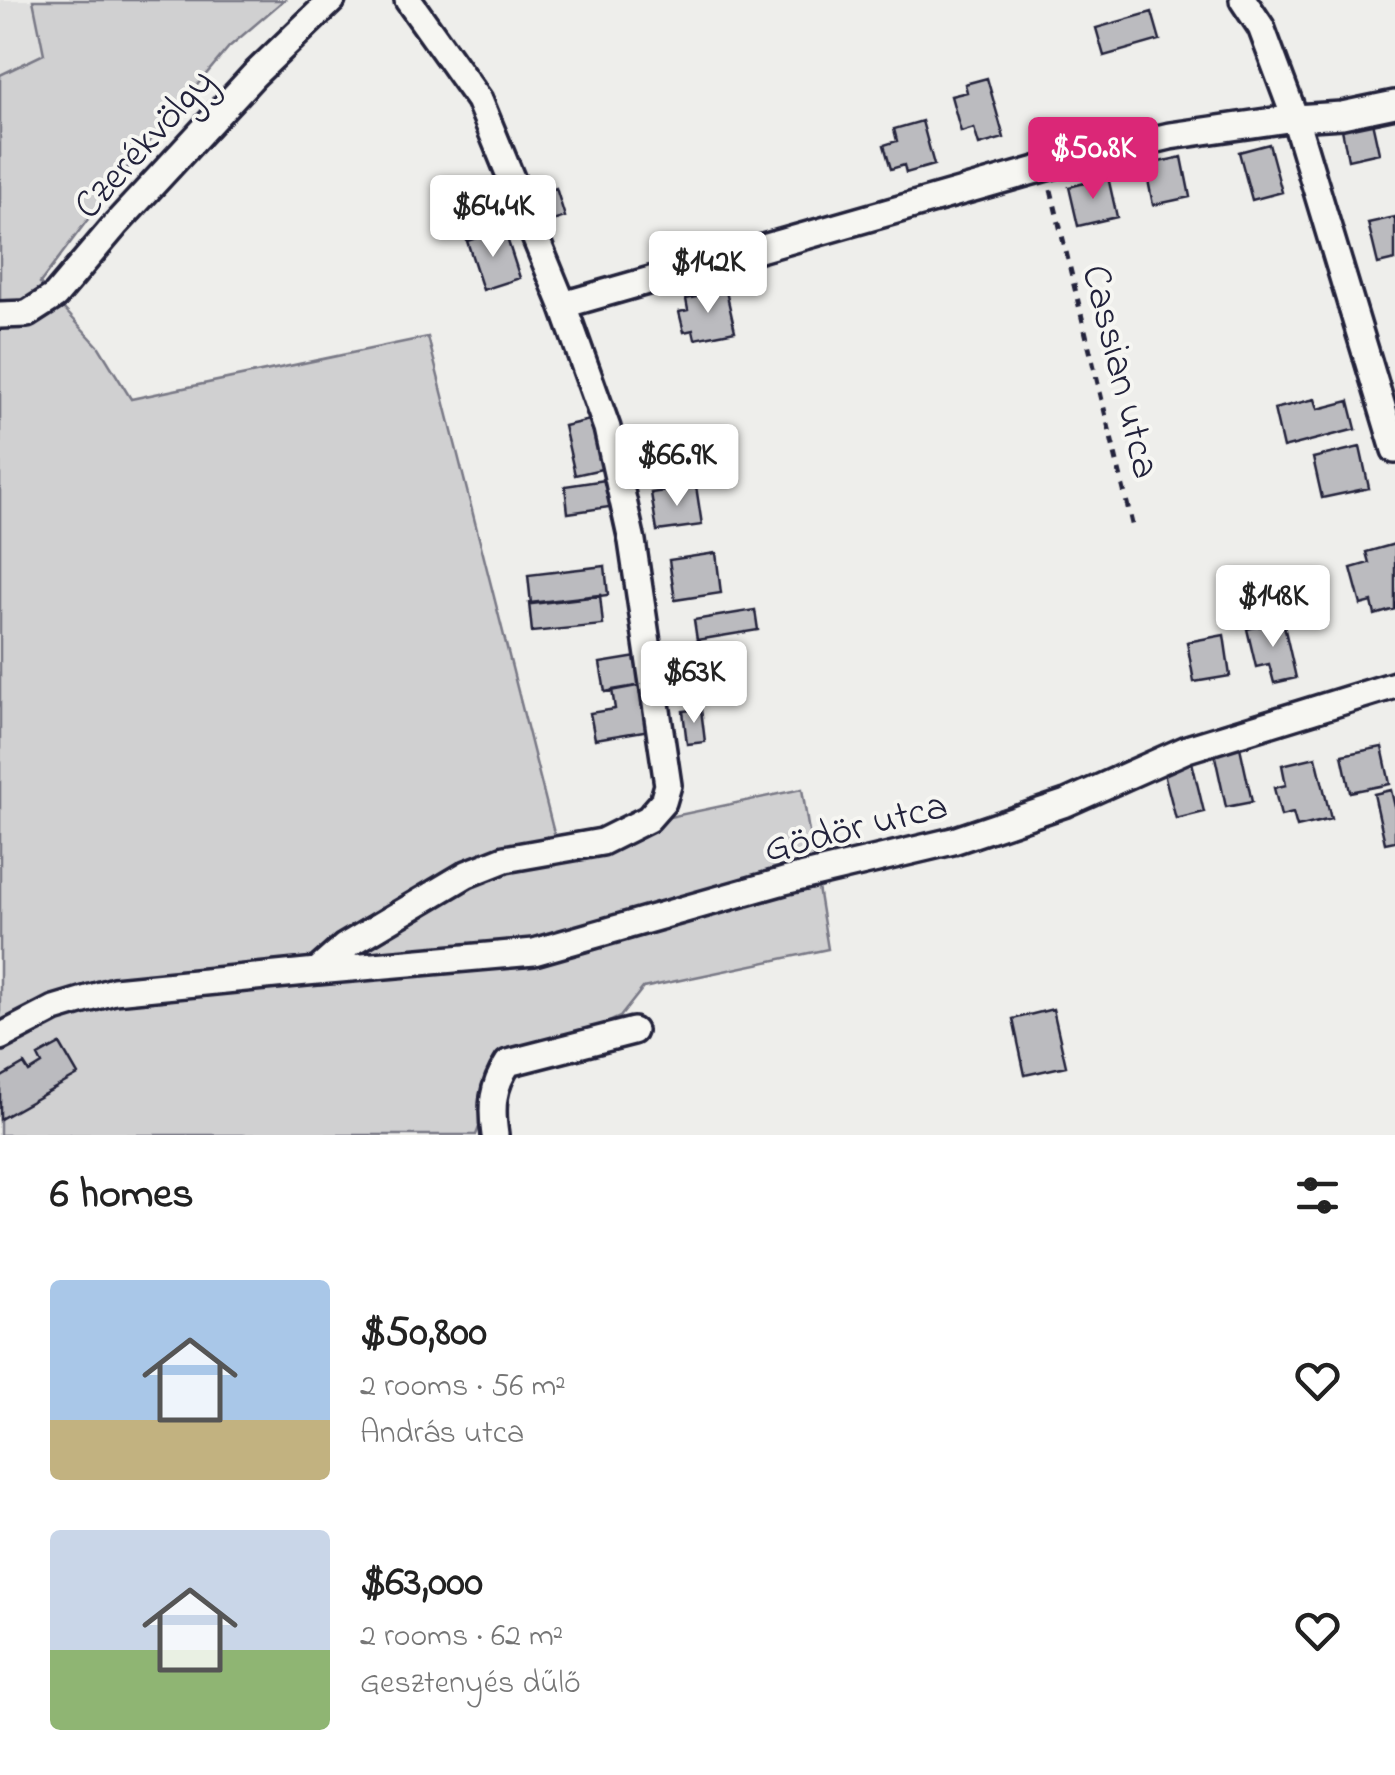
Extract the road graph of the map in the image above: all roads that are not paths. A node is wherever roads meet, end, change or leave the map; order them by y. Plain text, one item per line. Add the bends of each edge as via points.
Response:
1 (332, 0) edge
2 (408, 0) edge
3 (1243, 0) edge
4 (1395, 104) edge
5 (1295, 118) junction
6 (562, 305) junction
7 (0, 315) edge
8 (1395, 450) edge
9 (1395, 685) edge
10 (317, 971) junction
11 (633, 1031) dead end
12 (0, 1037) edge
13 (494, 1135) edge

1 - 7 street, Czerékvölgy via 254,74 55,296 27,314
2 - 6 street via 478,100
3 - 5 street
4 - 5 street
5 - 6 street via 1170,136
5 - 8 street
6 - 10 street via 606,428 632,541 668,785 663,802 648,819 602,842 504,859 467,874
9 - 10 street, Gödör utca via 1187,749 1066,803 953,841 534,952
10 - 12 street, Gödör utca via 114,991 54,1008
11 - 13 street via 508,1063 491,1106

